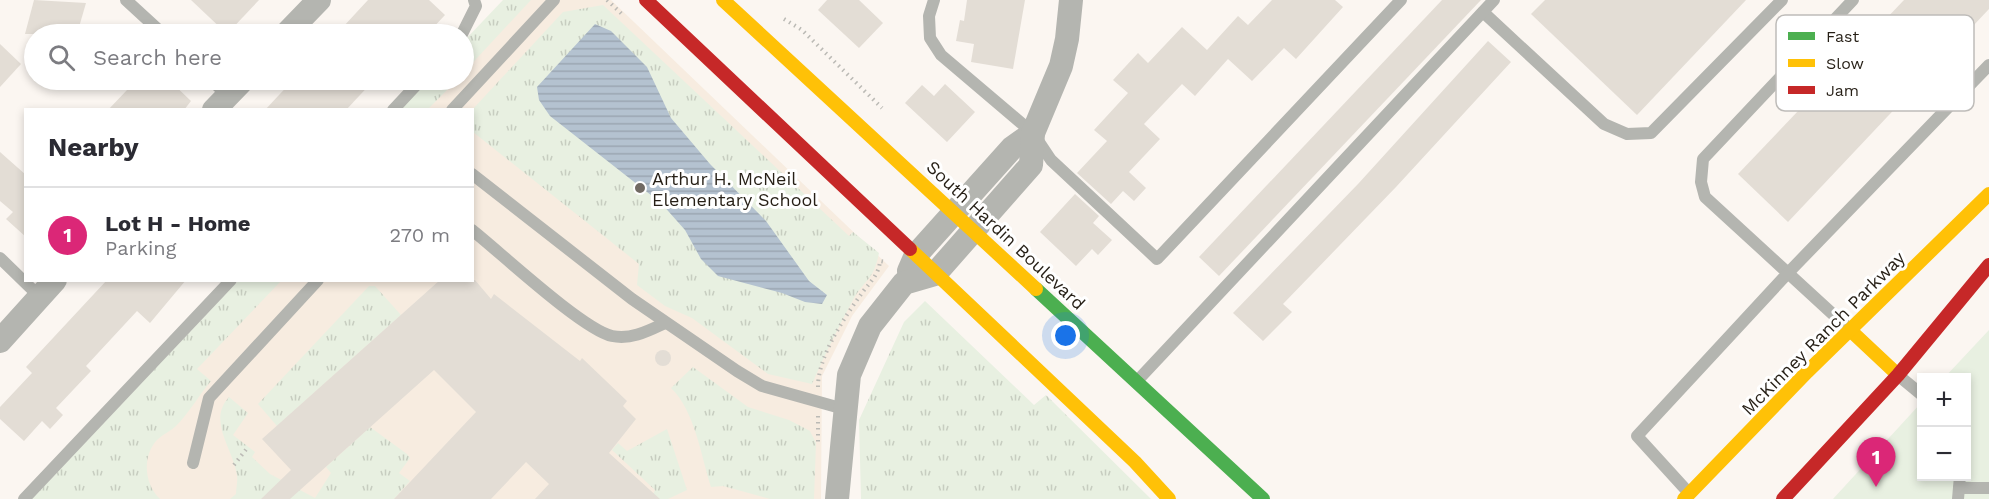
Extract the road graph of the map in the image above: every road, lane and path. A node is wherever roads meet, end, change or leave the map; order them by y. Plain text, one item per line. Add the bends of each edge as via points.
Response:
1 (126, 0) edge
2 (319, 0) edge
3 (474, 0) edge
4 (554, 0) edge
5 (646, 0) edge
6 (723, 0) edge
7 (934, 0) edge
8 (1071, 0) edge
9 (1401, 0) edge
10 (1494, 0) edge
11 (1782, 0) edge
12 (1853, 0) edge
13 (1483, 12) junction
14 (1839, 15) edge
15 (152, 24) edge
16 (296, 24) edge
17 (467, 24) edge
18 (1989, 65) edge
19 (1974, 81) edge
20 (1776, 82) edge
21 (474, 86) edge
22 (412, 90) edge
23 (471, 90) edge
24 (395, 108) edge
25 (454, 108) edge
26 (1945, 111) edge
27 (1033, 133) junction
28 (474, 176) edge
29 (1989, 194) edge
30 (955, 212) junction
31 (975, 231) junction
32 (474, 232) edge
33 (916, 255) junction
34 (0, 258) edge
35 (1989, 265) edge
36 (1788, 273) junction
37 (24, 274) edge
38 (935, 274) junction
39 (229, 282) edge
40 (316, 282) edge
41 (904, 283) junction
42 (47, 289) edge
43 (665, 323) junction
44 (1850, 330) junction
45 (0, 340) edge
46 (1898, 375) junction
47 (1137, 382) junction
48 (1917, 391) edge
49 (844, 409) junction
50 (248, 447) dead end
51 (193, 463) dead end
52 (234, 465) dead end
53 (1959, 488) edge
54 (1989, 488) edge
55 (1687, 496) edge
56 (24, 499) edge
57 (837, 499) edge
58 (1169, 499) edge
59 (1263, 499) edge
60 (1784, 499) edge

1 - 15 lane
2 - 16 street
3 - 17 lane via 476,6
4 - 21 lane
5 - 33 main road
6 - 30 main road, South Hardin Boulevard
7 - 27 lane via 929,16 930,38 941,55
8 - 27 street via 1061,66
9 - 27 lane via 1157,259 1051,160
10 - 13 lane
11 - 13 lane via 1651,133 1627,134 1604,124
12 - 14 lane
13 - 47 lane
18 - 19 lane
20 - 36 lane via 1703,159 1701,182 1705,197
22 - 24 lane
23 - 25 lane
26 - 36 lane
27 - 30 street via 1012,148
27 - 31 street via 1030,165
28 - 43 lane
29 - 44 main road, McKinney Ranch Parkway
30 - 31 main road, South Hardin Boulevard
30 - 33 street
31 - 38 street
31 - 47 main road, South Hardin Boulevard
32 - 43 lane via 588,324 612,336 639,336
33 - 38 main road
33 - 41 street
34 - 37 lane
35 - 46 main road
36 - 44 lane
36 - 55 lane via 1637,436
38 - 41 street
38 - 58 main road via 1135,462
39 - 56 lane
40 - 51 lane via 209,398
41 - 49 street via 870,326 849,375
42 - 45 street
43 - 49 lane via 762,386
44 - 46 main road
44 - 55 main road, McKinney Ranch Parkway
46 - 48 lane
46 - 60 main road
47 - 59 main road, South Hardin Boulevard
49 - 57 street
50 - 52 path
53 - 54 lane

